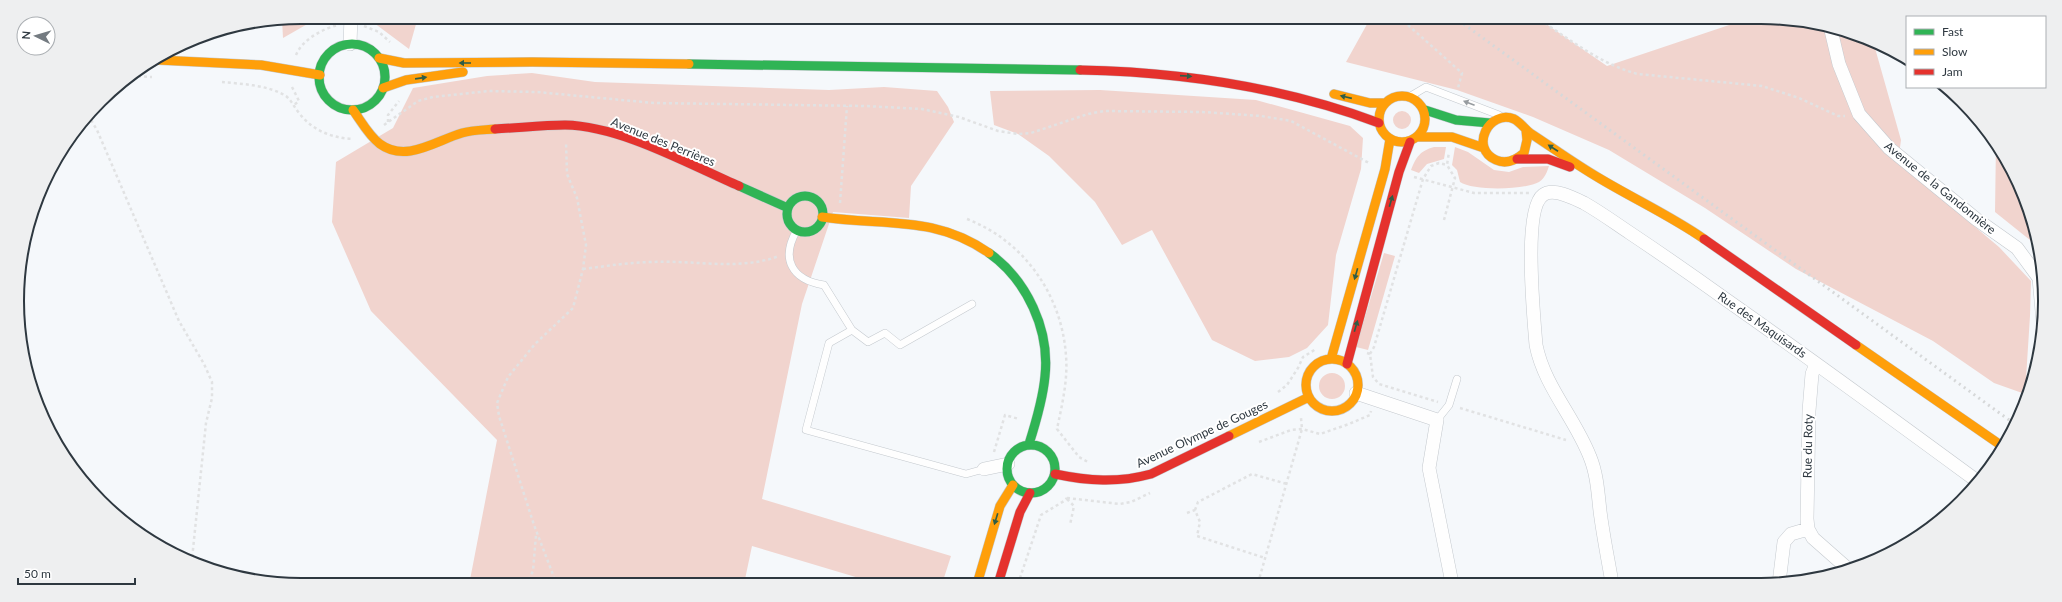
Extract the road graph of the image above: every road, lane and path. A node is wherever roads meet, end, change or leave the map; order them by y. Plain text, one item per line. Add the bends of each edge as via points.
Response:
1 (339, 24) edge
2 (351, 24) edge
3 (360, 24) edge
4 (1407, 24) edge
5 (1546, 24) edge
6 (1832, 33) edge
7 (350, 44) junction
8 (379, 58) junction
9 (163, 60) edge
10 (532, 62) junction
11 (404, 63) junction
12 (1182, 68) dead end
13 (291, 70) junction
14 (1119, 71) junction
15 (320, 75) junction
16 (139, 76) edge
17 (157, 77) dead end
18 (406, 80) junction
19 (217, 82) dead end
20 (383, 88) junction
21 (1457, 89) dead end
22 (1321, 91) dead end
23 (1409, 97) junction
24 (1384, 103) junction
25 (294, 105) junction
26 (847, 106) junction
27 (353, 110) junction
28 (1425, 110) junction
29 (1860, 116) junction
30 (1502, 117) junction
31 (91, 120) edge
32 (388, 122) junction
33 (1379, 123) junction
34 (1490, 123) junction
35 (566, 125) junction
36 (1526, 130) junction
37 (370, 134) junction
38 (1418, 137) junction
39 (1390, 139) junction
40 (1410, 142) junction
41 (1451, 146) dead end
42 (1484, 148) junction
43 (1517, 159) junction
44 (1373, 165) dead end
45 (1447, 165) junction
46 (1408, 175) dead end
47 (1597, 177) junction
48 (1423, 179) junction
49 (1453, 187) junction
50 (1539, 198) junction
51 (840, 203) junction
52 (847, 203) dead end
53 (788, 208) junction
54 (822, 217) junction
55 (964, 218) dead end
56 (839, 220) junction
57 (1444, 220) dead end
58 (797, 230) junction
59 (790, 250) junction
60 (584, 269) junction
61 (2036, 272) edge
62 (972, 304) dead end
63 (852, 330) junction
64 (1336, 343) junction
65 (1350, 348) junction
66 (1370, 354) junction
67 (1331, 359) junction
68 (1347, 364) junction
69 (1816, 364) junction
70 (1457, 379) dead end
71 (1379, 384) junction
72 (1356, 393) junction
73 (1275, 394) dead end
74 (1309, 397) junction
75 (1374, 399) junction
76 (1449, 405) junction
77 (1437, 420) junction
78 (1302, 430) dead end
79 (1582, 439) junction
80 (1030, 444) junction
81 (1999, 444) edge
82 (1296, 452) dead end
83 (1008, 464) junction
84 (1094, 464) dead end
85 (984, 468) joint
86 (1055, 474) junction
87 (1072, 478) junction
88 (1974, 479) edge
89 (1287, 484) junction
90 (1013, 485) junction
91 (1030, 493) junction
92 (1067, 498) junction
93 (1195, 510) junction
94 (1187, 513) dead end
95 (1070, 525) dead end
96 (1808, 529) junction
97 (537, 533) junction
98 (192, 556) edge
99 (1266, 558) junction
100 (1844, 565) edge
101 (1780, 577) edge
102 (530, 578) edge
103 (554, 578) edge
104 (979, 578) edge
105 (1000, 578) edge
106 (1020, 578) edge
107 (1260, 578) edge
108 (1451, 578) edge
109 (1611, 578) edge

1 - 13 path via 308,40 298,51
2 - 7 street
3 - 11 path via 379,32 394,47
4 - 21 path via 1462,73
5 - 29 path via 1625,71 1762,86 1799,98 1838,116
6 - 29 street, Avenue de la Gandonnière via 1839,64
7 - 8 main road via 361,45
7 - 15 main road via 333,50 326,57
8 - 11 main road
8 - 20 main road via 384,67
9 - 13 main road via 260,65
10 -> 11 main road
10 - 14 main road
18 -> 10 main road
12 - 14 main road
13 - 15 main road
13 - 25 path via 291,84 299,101
14 -> 33 main road via 1194,77 1262,88 1345,109
15 - 27 main road via 325,95 342,108
16 - 17 path
18 - 20 main road
18 - 32 path via 403,95 388,115
19 - 25 path via 250,85 277,92
20 - 27 main road via 372,104
24 -> 22 main road via 1370,103
23 - 24 main road via 1400,96
23 - 28 main road
30 -> 23 lane via 1426,87
24 - 33 main road
25 - 37 path via 306,121 334,137 351,139
26 - 32 path via 654,103 537,92 489,91 426,98
26 - 44 path via 934,111 998,131 1018,134 1031,133 1104,111 1203,112 1267,116 1302,125
26 - 51 path
27 - 37 main road, Avenue des Perrières
28 - 34 main road via 1456,120
28 - 38 main road via 1423,129
29 - 61 street, Avenue de la Gandonnière via 1889,148 1976,219 2017,248
30 - 34 main road
30 - 36 main road via 1511,117 1521,123
31 - 98 path via 179,321 212,382
32 - 37 path
33 - 39 main road via 1382,132
34 - 42 main road via 1485,130
35 - 37 main road, Avenue des Perrières via 462,133 412,152 392,150 380,144
35 - 53 main road, Avenue des Perrières via 610,132
35 - 60 path via 566,174 577,198 586,246
36 - 43 main road via 1526,147
47 -> 36 main road
38 - 40 main road
38 - 42 main road via 1452,137
39 - 40 main road
39 -> 64 main road via 1385,169
65 -> 40 main road via 1396,182
41 - 45 path
42 - 43 main road via 1489,156 1497,161 1509,162
43 - 47 main road via 1548,159
45 - 48 path via 1440,163 1431,166
45 - 49 path via 1455,178
46 - 48 path
47 - 81 main road via 1701,237
48 - 49 path
48 - 66 path
49 - 50 path via 1474,193 1528,192
49 - 57 path
50 - 69 street, Rue des Maquisards via 1544,193 1552,192 1567,195 1585,204 1671,261
50 - 79 street via 1533,220 1532,241 1536,345 1546,377
51 - 52 path
51 - 56 path
53 - 54 main road via 800,197 812,198 820,206
53 - 58 main road via 787,218
54 - 56 main road
54 - 58 main road via 813,230
55 - 84 path via 984,226 1009,242 1034,269 1054,304 1060,321 1066,358 1064,392 1057,429 1079,457
56 - 80 main road via 928,226 960,234 1006,266 1025,290 1036,311 1043,337 1046,364 1044,390
58 - 59 lane
59 - 60 path via 779,257 754,263 732,265 654,262
59 - 63 lane via 795,273 812,283 824,285
60 - 97 path via 573,308 535,344 508,376 497,403
62 - 63 lane via 900,345 885,333 868,342
63 - 85 lane via 829,343 806,430 966,474
64 - 67 main road
64 - 73 path via 1326,341 1303,357 1287,385
65 - 66 path
65 - 68 main road
66 - 71 path via 1373,377
67 - 68 main road
67 - 74 main road via 1319,363 1310,372 1307,380
68 - 72 main road via 1357,377
69 - 88 street, Rue des Maquisards
69 - 96 street, Rue du Roty via 1812,374 1809,411
70 - 76 lane
71 - 75 path
71 - 76 path
72 - 74 main road via 1346,406 1334,410 1314,404
72 - 75 street
74 - 87 main road, Avenue Olympe de Gouges via 1151,474 1129,480 1112,481
75 - 77 street
75 - 78 path via 1370,415 1320,434
76 - 77 lane
76 - 79 path via 1572,441
77 - 108 street via 1430,468
79 - 109 street via 1591,458 1597,482
80 - 83 main road via 1020,447 1012,454
80 - 86 main road via 1041,446 1050,452 1055,462
82 - 89 path
83 - 85 street
83 - 90 main road via 1008,475
86 - 87 main road, Avenue Olympe de Gouges
86 - 91 main road via 1050,484 1041,491
87 - 92 path
89 - 93 path via 1252,474 1198,502
89 - 99 path
90 - 91 main road
90 -> 104 main road via 1000,506
91 - 105 main road via 1020,512
92 - 95 path via 1074,506
92 - 106 path via 1041,515
93 - 94 path
93 - 99 path via 1200,522 1197,536
96 - 100 street via 1812,538
96 - 101 street via 1791,534 1784,542
97 - 102 path via 533,571
97 - 103 path
99 - 107 path

